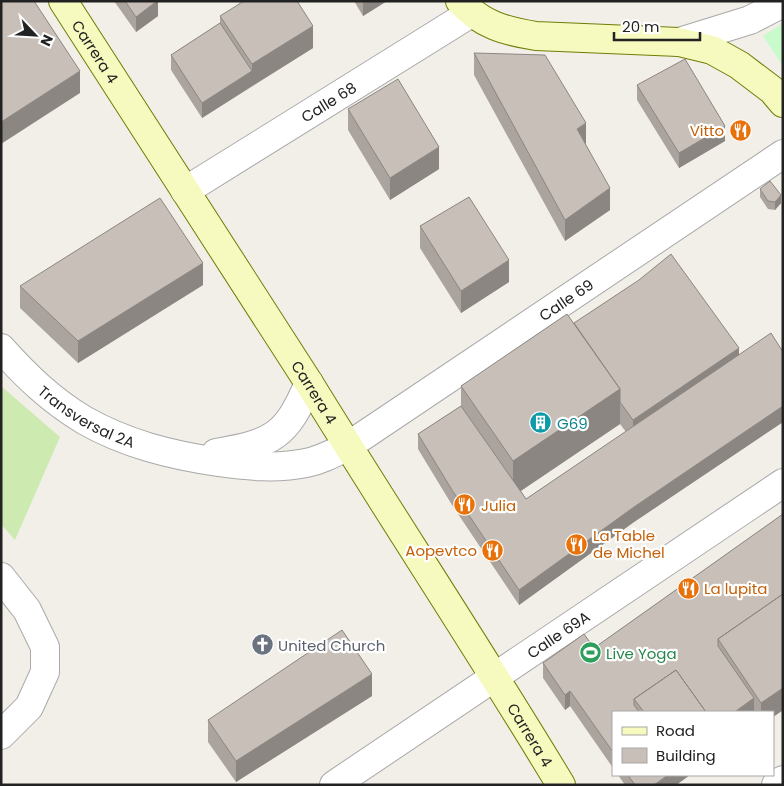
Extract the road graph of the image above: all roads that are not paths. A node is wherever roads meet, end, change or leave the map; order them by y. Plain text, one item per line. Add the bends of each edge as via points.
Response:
1 (63, 1) edge
2 (783, 3) edge
3 (466, 7) edge
4 (679, 42) junction
5 (783, 103) edge
6 (783, 154) edge
7 (185, 192) junction
8 (1, 348) edge
9 (309, 383) junction
10 (348, 446) junction
11 (190, 458) junction
12 (783, 483) edge
13 (1, 577) edge
14 (496, 677) junction
15 (1, 735) edge
16 (783, 780) edge
17 (334, 785) edge
18 (561, 785) edge
19 (776, 785) edge

1 - 7 street, Carrera 4
2 - 4 street via 750,20
3 - 4 street via 496,28 516,33
3 - 7 street, Calle 68
4 - 5 street via 712,50 739,65 772,90
6 - 10 street, Calle 69
7 - 9 street, Carrera 4
8 - 11 street, Transversal 2A via 28,379 84,420 148,448
9 - 10 street, Carrera 4
9 - 11 street, Transversal 2A via 285,427 268,440 248,448
10 - 11 street, Transversal 2A via 307,463 286,466 243,465
10 - 14 street, Carrera 4
12 - 14 street, Calle 69A
13 - 15 street via 27,610 45,647 45,672 29,707
14 - 17 street, Calle 69A
14 - 18 street, Carrera 4
16 - 19 street

